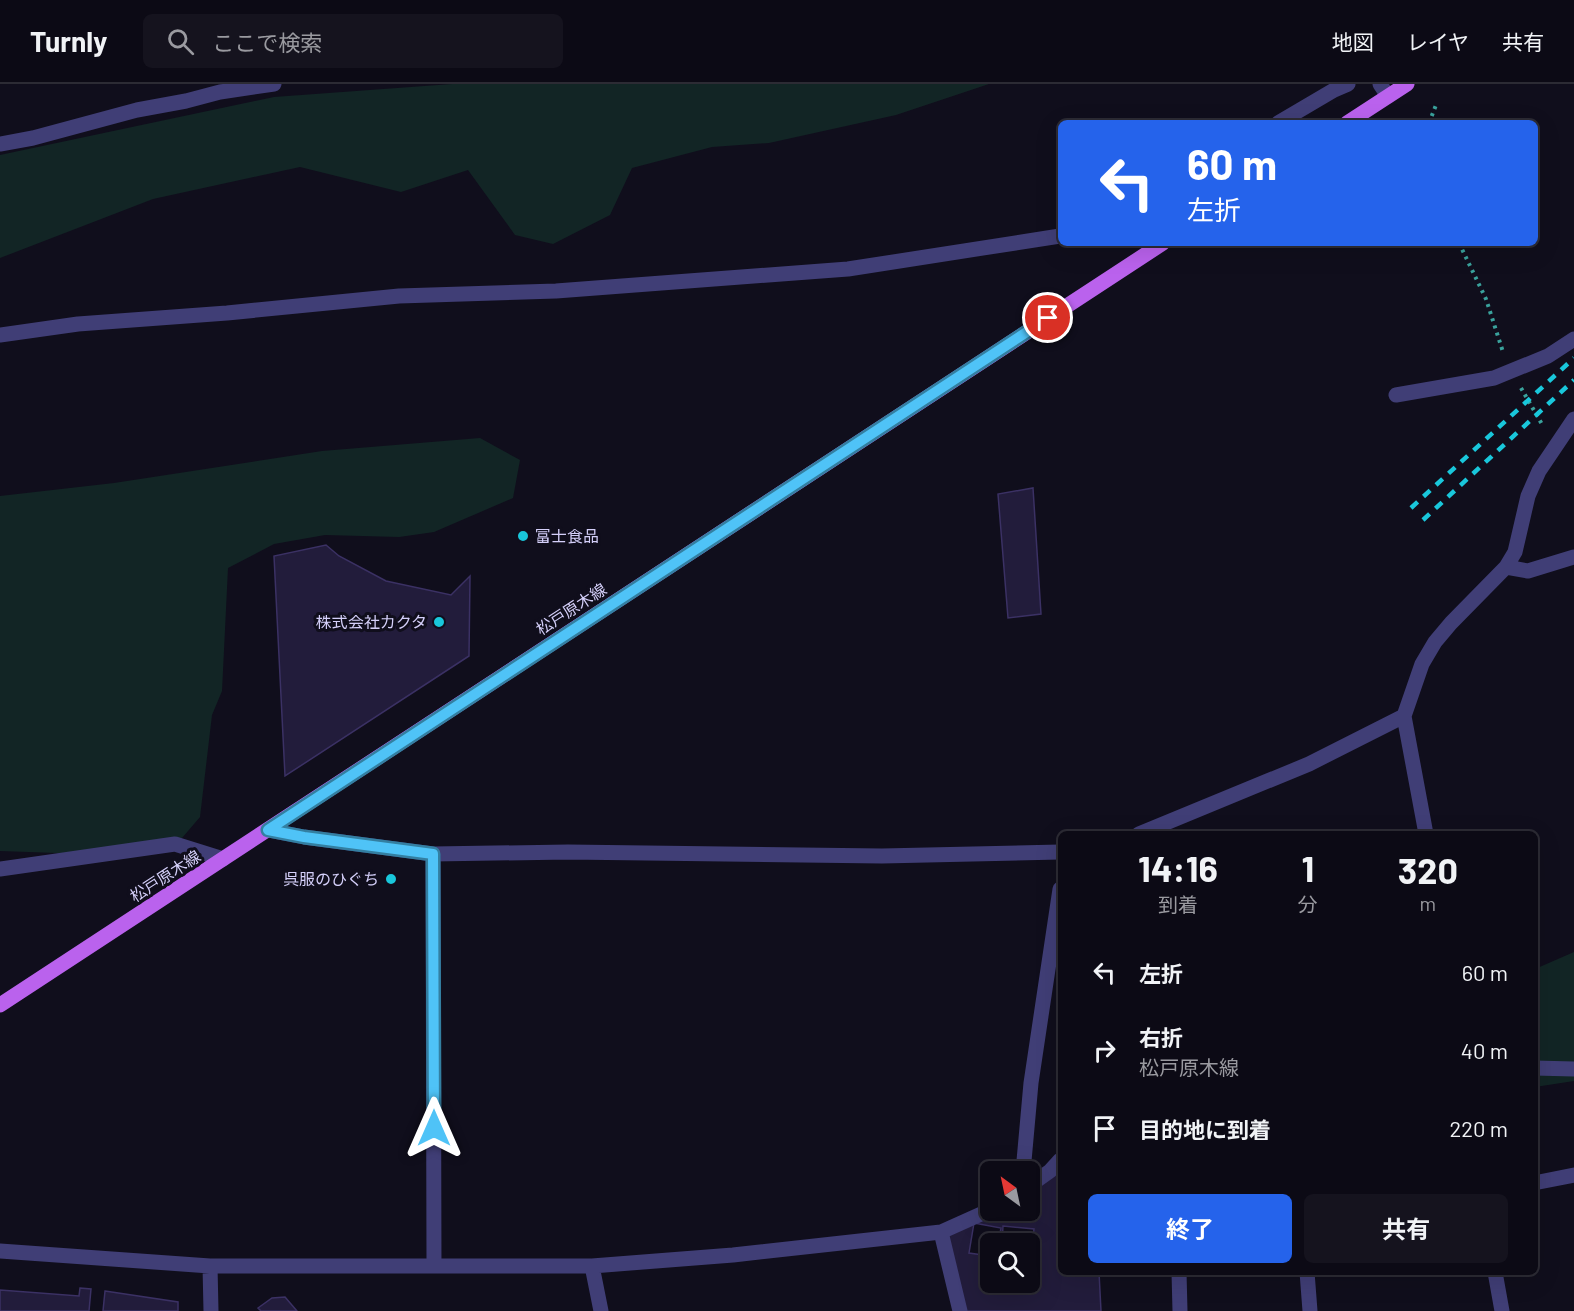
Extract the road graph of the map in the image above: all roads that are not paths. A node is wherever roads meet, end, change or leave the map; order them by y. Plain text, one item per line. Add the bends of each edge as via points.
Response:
1 (274, 84) edge
2 (1348, 84) edge
3 (1407, 84) edge
4 (1384, 90) edge
5 (1283, 120) edge
6 (1350, 120) edge
7 (0, 144) edge
8 (1058, 236) edge
9 (1158, 246) edge
10 (0, 335) edge
11 (1574, 339) edge
12 (1396, 395) dead end
13 (1574, 419) edge
14 (1574, 557) edge
15 (1506, 567) junction
16 (1404, 716) junction
17 (268, 830) junction
18 (1146, 831) edge
19 (1425, 831) edge
20 (1058, 852) edge
21 (433, 854) junction
22 (223, 859) junction
23 (0, 869) edge
24 (1058, 902) edge
25 (0, 1005) edge
26 (1538, 1068) edge
27 (1574, 1069) edge
28 (1024, 1161) edge
29 (1057, 1166) edge
30 (1574, 1175) edge
31 (1040, 1178) edge
32 (1538, 1182) edge
33 (980, 1214) edge
34 (941, 1232) junction
35 (0, 1251) edge
36 (434, 1265) junction
37 (210, 1266) junction
38 (592, 1266) junction
39 (1179, 1275) edge
40 (1307, 1275) edge
41 (1496, 1275) edge
42 (211, 1311) edge
43 (601, 1311) edge
44 (960, 1311) edge
45 (1180, 1311) edge
46 (1310, 1311) edge
47 (1502, 1311) edge

1 - 7 street via 137,110
2 - 5 street
3 - 4 main road
4 - 6 main road
8 - 10 street via 848,268 556,291 399,296 78,324
9 - 17 main road, 松戸原木線
11 - 12 street via 1548,356 1494,378
13 - 15 street via 1539,471 1528,496 1515,552
14 - 15 street via 1528,571
15 - 16 street via 1435,642 1422,664
16 - 18 street via 1309,764
16 - 19 street
17 - 21 street
17 - 22 main road, 松戸原木線
20 - 21 street via 882,856
21 - 36 street
22 - 23 street via 175,844
22 - 25 main road, 松戸原木線
24 - 28 street via 1031,1083
26 - 27 street
29 - 31 street
30 - 32 street
33 - 34 street
34 - 38 street via 733,1256
34 - 44 street
35 - 37 street
36 - 37 street
36 - 38 street
37 - 42 street
38 - 43 street
39 - 45 street
40 - 46 street
41 - 47 street

